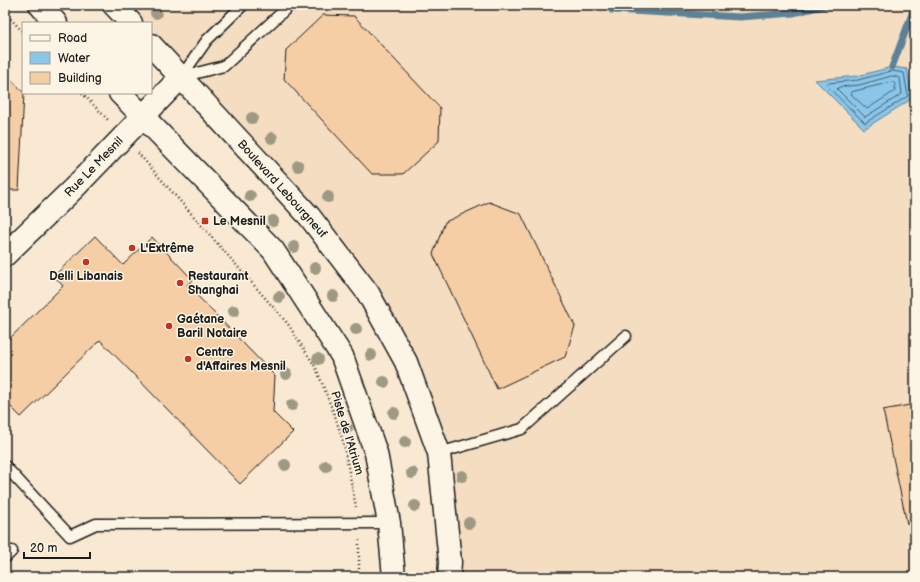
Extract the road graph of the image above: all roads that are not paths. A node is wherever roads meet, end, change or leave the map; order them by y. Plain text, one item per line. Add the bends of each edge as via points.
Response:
1 (40, 5) edge
2 (114, 5) edge
3 (243, 5) edge
4 (290, 5) edge
5 (55, 22) edge
6 (130, 22) edge
7 (152, 46) edge
8 (181, 77) junction
9 (121, 94) edge
10 (142, 117) junction
11 (5, 255) edge
12 (626, 336) dead end
13 (439, 453) junction
14 (5, 466) edge
15 (389, 523) junction
16 (394, 577) edge
17 (450, 577) edge

1 - 5 main road
2 - 6 main road
3 - 8 lane via 207,40
4 - 8 lane via 224,66
7 - 8 main road, Boulevard Lebourgneuf
8 - 10 main road, Rue Le Mesnil
8 - 13 main road, Boulevard Lebourgneuf via 309,216 368,292 406,362
9 - 10 main road
10 - 11 main road, Rue Le Mesnil
10 - 15 main road via 273,250 342,356 376,453
12 - 13 lane via 522,429
13 - 17 main road, Boulevard Lebourgneuf
14 - 15 lane via 70,536 96,524
15 - 16 main road

